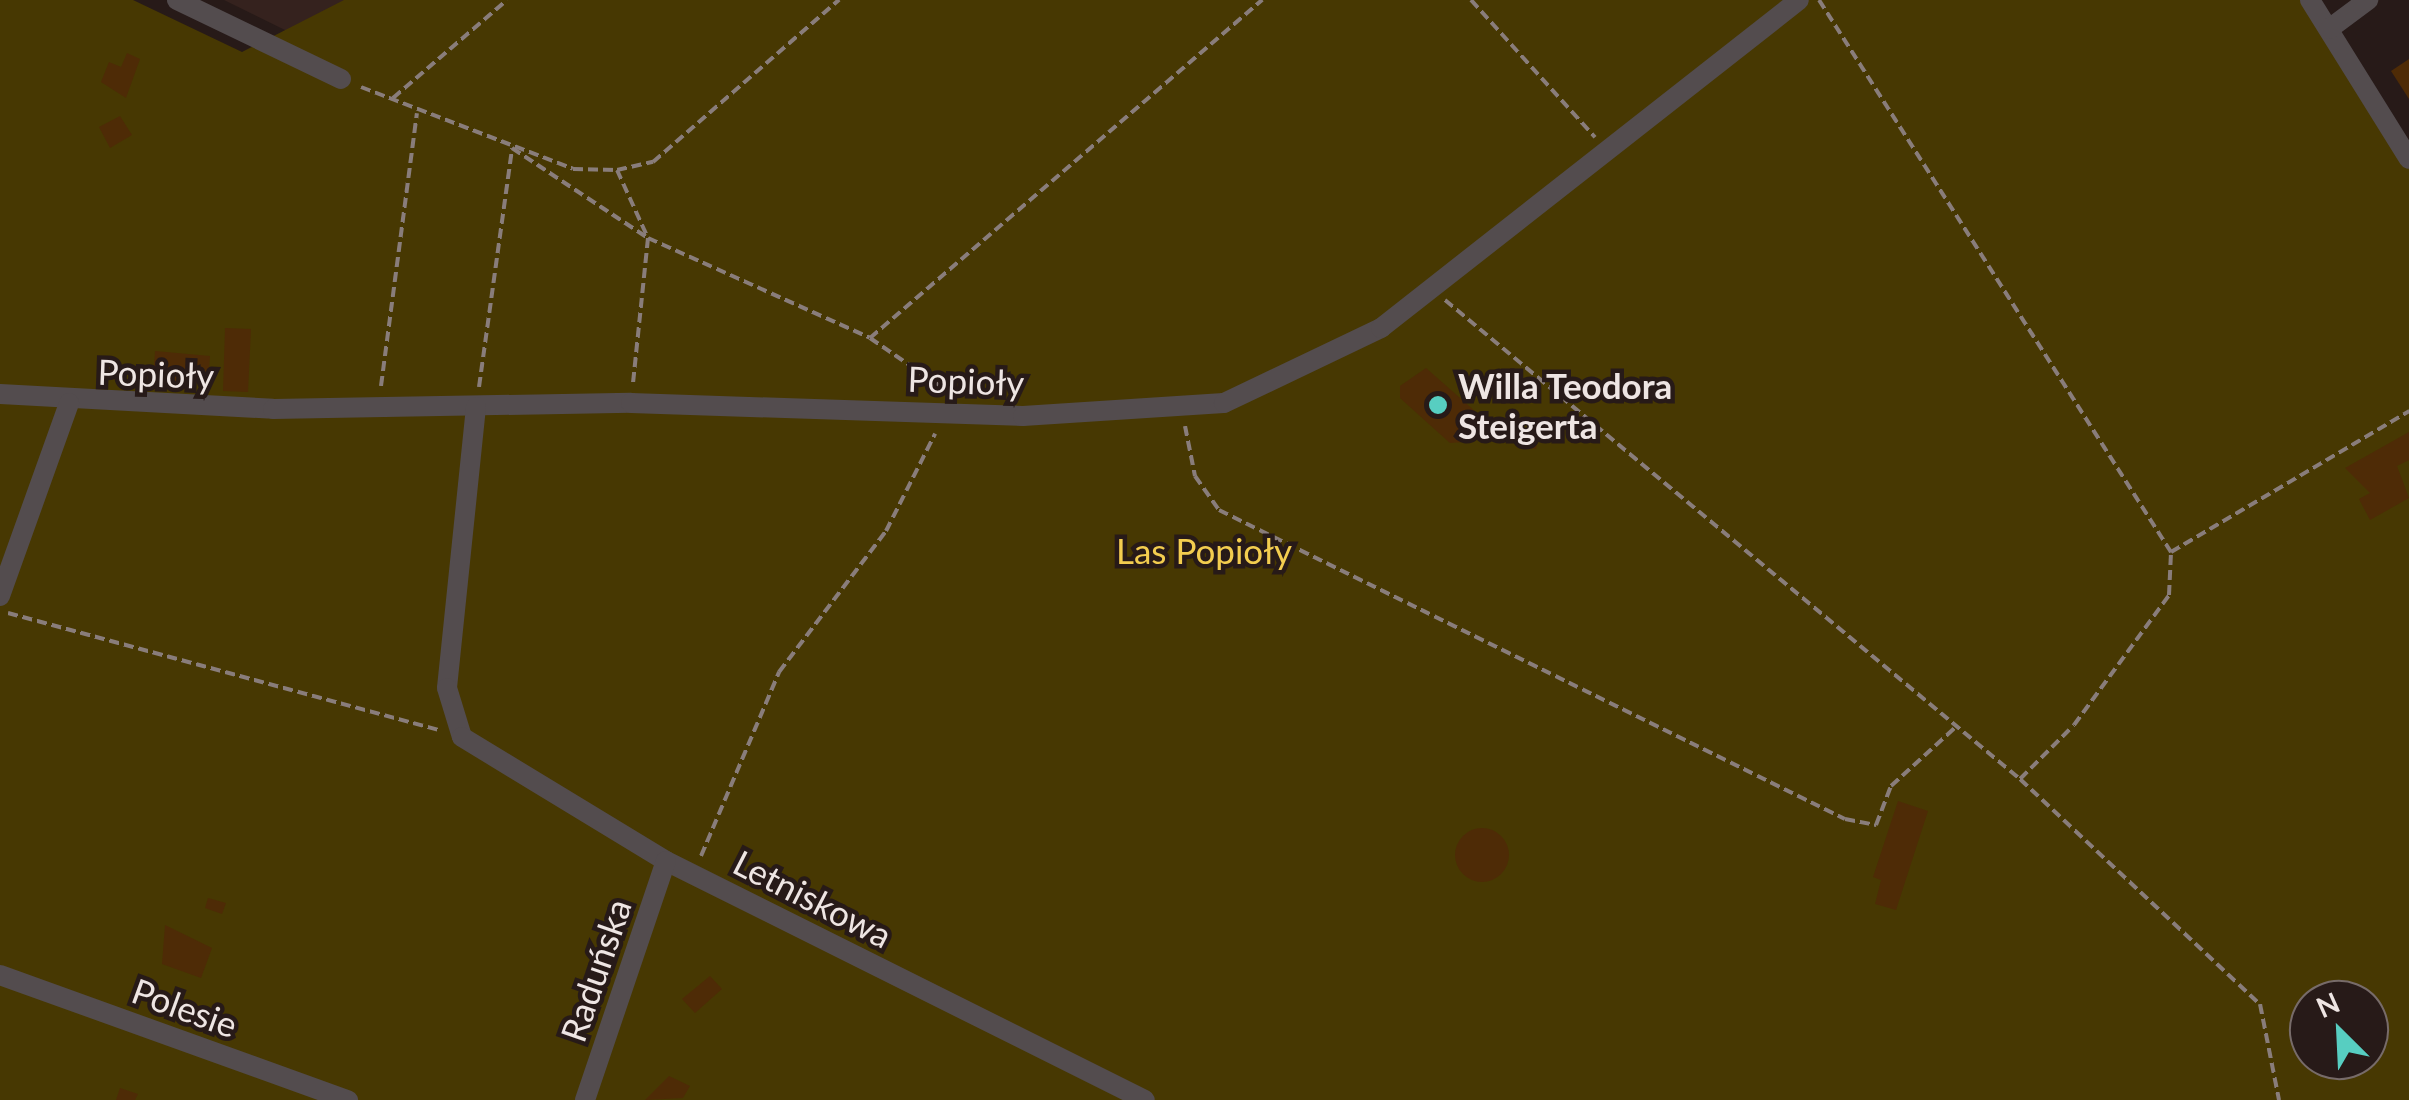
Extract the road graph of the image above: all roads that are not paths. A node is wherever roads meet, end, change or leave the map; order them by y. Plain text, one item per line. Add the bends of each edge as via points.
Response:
1 (177, 0) edge
2 (1799, 0) edge
3 (2310, 0) edge
4 (2368, 0) edge
5 (2329, 29) junction
6 (342, 79) road end
7 (2409, 159) edge
8 (0, 394) edge
9 (69, 403) junction
10 (476, 407) junction
11 (0, 596) edge
12 (666, 860) junction
13 (0, 976) edge
14 (348, 1100) edge
15 (584, 1100) edge
16 (1144, 1100) edge

1 - 6 street
2 - 10 street, Popioły via 1430,288 1306,370 1182,411
3 - 5 street
4 - 5 street
5 - 7 street
8 - 9 street, Popioły
9 - 10 street, Popioły
9 - 11 street
10 - 12 street, Letniskowa via 447,688 462,737
12 - 15 street, Raduńska
12 - 16 street, Letniskowa
13 - 14 street, Polesie

